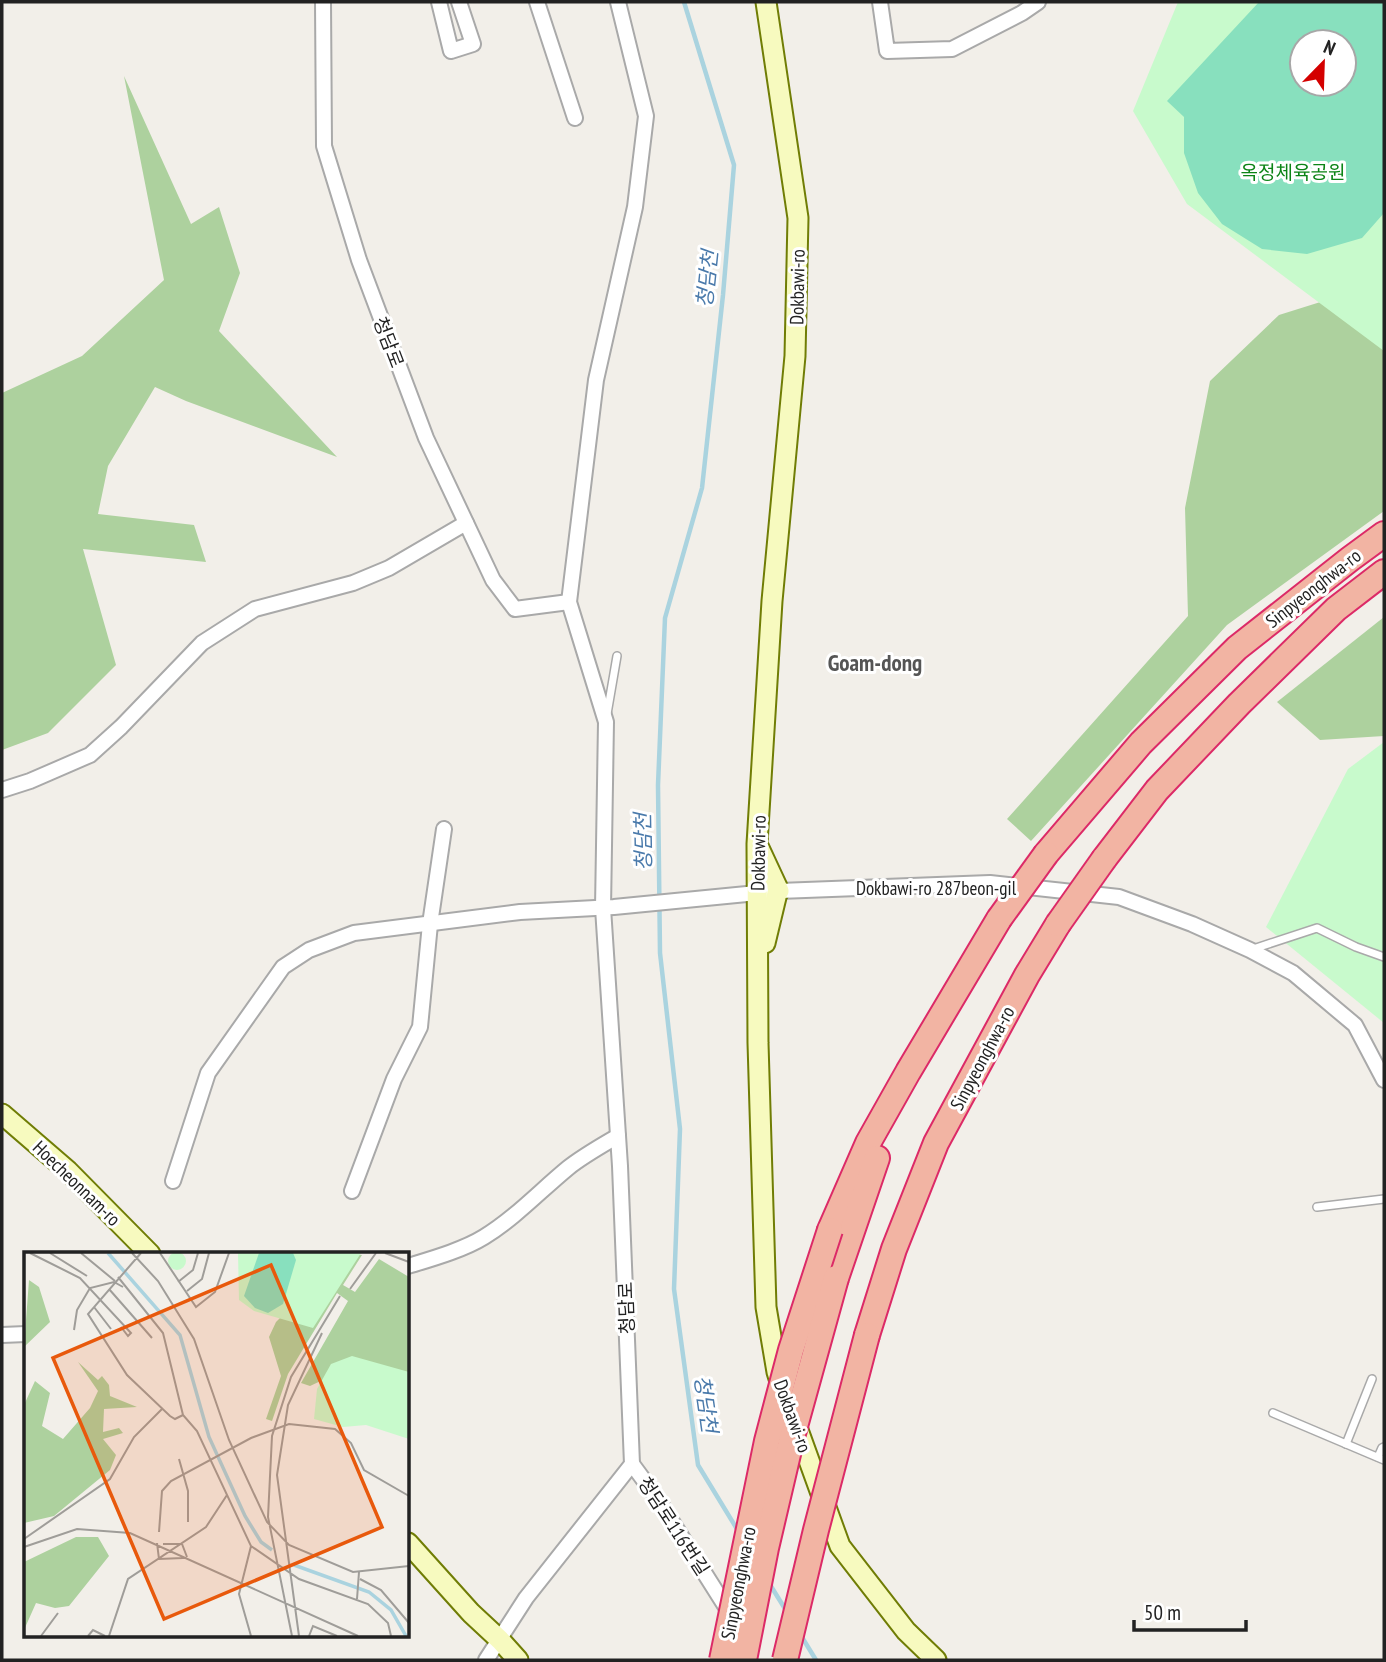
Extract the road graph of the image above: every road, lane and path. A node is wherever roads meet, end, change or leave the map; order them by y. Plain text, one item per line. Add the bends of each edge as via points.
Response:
1 (323, 2) edge
2 (439, 2) edge
3 (459, 2) edge
4 (537, 2) edge
5 (618, 2) edge
6 (766, 2) edge
7 (880, 2) edge
8 (1038, 2) edge
9 (575, 118) dead end
10 (466, 523) junction
11 (1384, 534) edge
12 (1384, 572) edge
13 (569, 602) junction
14 (617, 656) dead end
15 (606, 722) junction
16 (2, 790) edge
17 (444, 828) dead end
18 (757, 844) junction
19 (778, 892) junction
20 (757, 893) junction
21 (609, 907) junction
22 (430, 924) junction
23 (1250, 950) junction
24 (1384, 957) edge
25 (758, 971) junction
26 (908, 1072) junction
27 (1384, 1080) edge
28 (2, 1114) edge
29 (618, 1136) junction
30 (173, 1181) dead end
31 (352, 1191) dead end
32 (1384, 1199) edge
33 (1317, 1207) dead end
34 (131, 1245) edge
35 (158, 1252) edge
36 (410, 1265) edge
37 (24, 1334) edge
38 (2, 1335) edge
39 (1372, 1379) dead end
40 (1273, 1413) dead end
41 (1346, 1444) junction
42 (1384, 1447) edge
43 (1381, 1458) edge
44 (632, 1464) junction
45 (410, 1545) edge
46 (500, 1640) junction
47 (486, 1660) edge
48 (518, 1660) edge
49 (722, 1660) edge
50 (744, 1660) edge
51 (760, 1660) edge
52 (785, 1660) edge
53 (936, 1660) edge

1 - 10 street, 청담로 via 324,146 363,273 426,438
2 - 3 street via 452,51 473,44
4 - 9 street
5 - 13 street, 청담로 via 646,116 635,207 596,380
6 - 18 main road, Dokbawi-ro via 798,218 795,356 772,601
7 - 8 street via 887,51 952,49
10 - 13 street, 청담로 via 493,580 515,609
10 - 16 street via 389,568 353,583 255,609 202,643 90,755
11 - 26 highway, Sinpyeonghwa-ro, bridge via 1237,648 1141,743 1046,854 999,919
12 - 52 highway, Sinpyeonghwa-ro, bridge via 1336,609 1157,789 1058,924 1027,975 936,1143 894,1249 867,1335
13 - 15 street, 청담로
14 - 15 lane
15 - 21 street, 청담로
17 - 22 street
18 - 19 main road
18 - 20 main road, Dokbawi-ro
19 - 20 street, Dokbawi-ro 287beon-gil
19 - 23 street, Dokbawi-ro 287beon-gil via 990,883 1119,897
19 - 25 main road
20 - 21 street
20 - 25 main road, Dokbawi-ro
21 - 22 street
21 - 29 street, 청담로
22 - 30 street via 354,933 309,950 283,967 208,1073
22 - 31 street via 420,1027 394,1079
23 - 24 lane via 1317,928
23 - 27 street, Dokbawi-ro 287beon-gil via 1293,973 1355,1025
25 - 53 main road, Dokbawi-ro via 766,1307 777,1372 840,1546 906,1632
26 - 49 highway, Sinpyeonghwa-ro, bridge via 868,1143 830,1230 791,1350 767,1441
26 - 50 highway, Sinpyeonghwa-ro, bridge via 836,1278 792,1437
28 - 34 main road, Hoecheonnam-ro via 68,1171
29 - 36 street via 569,1167 481,1238
29 - 44 street, 청담로
32 - 33 lane
34 - 35 main road
37 - 38 street
39 - 41 lane
40 - 41 lane
41 - 43 lane
42 - 43 lane
44 - 46 street via 526,1598
44 - 51 street, 청담로116번길
45 - 46 main road
46 - 47 street
46 - 48 main road

